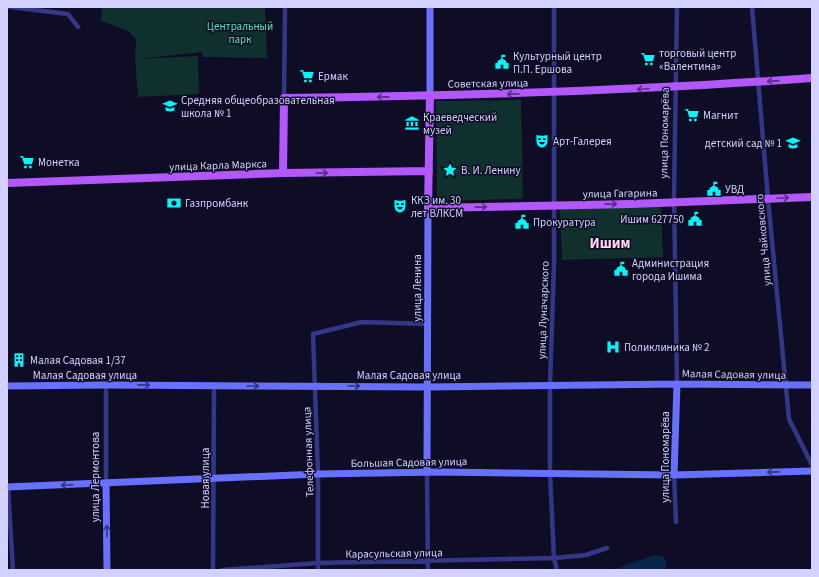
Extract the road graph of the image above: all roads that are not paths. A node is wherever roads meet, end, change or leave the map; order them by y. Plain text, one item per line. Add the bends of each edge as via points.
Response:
1 (10, 7) edge
2 (285, 7) edge
3 (430, 7) edge
4 (554, 7) edge
5 (678, 7) edge
6 (752, 7) edge
7 (78, 27) dead end
8 (812, 78) edge
9 (758, 82) junction
10 (676, 87) junction
11 (554, 93) junction
12 (430, 96) junction
13 (284, 98) junction
14 (429, 171) junction
15 (283, 174) junction
16 (7, 183) edge
17 (812, 197) edge
18 (768, 199) junction
19 (674, 202) junction
20 (554, 206) junction
21 (428, 208) junction
22 (428, 324) junction
23 (550, 384) junction
24 (677, 384) junction
25 (106, 385) junction
26 (812, 385) edge
27 (7, 386) edge
28 (214, 386) junction
29 (314, 386) junction
30 (786, 386) junction
31 (428, 387) junction
32 (812, 466) edge
33 (812, 471) edge
34 (427, 472) junction
35 (550, 473) junction
36 (318, 474) junction
37 (674, 474) junction
38 (214, 478) junction
39 (106, 483) junction
40 (7, 487) edge
41 (676, 522) dead end
42 (607, 548) dead end
43 (554, 558) junction
44 (428, 561) junction
45 (318, 564) junction
46 (13, 570) edge
47 (107, 570) edge
48 (214, 570) edge
49 (222, 570) edge
50 (318, 570) edge
51 (428, 570) edge
52 (557, 570) edge

1 - 7 street via 68,14
2 - 13 street
3 - 12 street, улица Ленина
4 - 11 street, улица Луначарского
5 - 10 street, улица Пономарёва
6 - 9 street, улица Чайковского
8 -> 9 main road, Советская улица
9 - 10 main road, Советская улица
9 - 18 street, улица Чайковского
10 -> 11 main road, Советская улица
10 - 19 street, улица Пономарёва
11 -> 12 main road, Советская улица
11 - 20 street, улица Луначарского
12 -> 13 main road, Советская улица
12 - 14 main road, улица Ленина
13 - 15 main road
15 -> 14 main road, улица Карла Маркса
14 - 21 main road, улица Ленина
15 - 16 main road, улица Карла Маркса
18 -> 17 main road, улица Гагарина
18 - 19 main road, улица Гагарина
18 - 30 street, улица Чайковского
20 -> 19 main road, улица Гагарина
19 - 24 street, улица Пономарёва
21 -> 20 main road, улица Гагарина
20 - 23 street, улица Луначарского
21 - 22 street, улица Ленина
22 - 29 street, Телефонная улица via 362,322 313,334
22 - 31 street, улица Ленина
23 - 24 street, Малая Садовая улица
23 - 31 street, Малая Садовая улица
23 - 35 street, улица Луначарского
24 - 30 street, Малая Садовая улица
24 - 37 street, улица Пономарёва
25 - 27 street, Малая Садовая улица
25 -> 28 street, Малая Садовая улица
25 - 39 street, улица Лермонтова
26 - 30 street, Малая Садовая улица
28 -> 29 street, Малая Садовая улица
28 - 38 street, Новая улица
29 -> 31 street, Малая Садовая улица
29 - 36 street, Телефонная улица
30 - 32 street, улица Чайковского via 790,419
31 - 34 street, улица Ленина
33 -> 37 street, Большая Садовая улица
34 - 35 street, Большая Садовая улица
34 - 36 street, Большая Садовая улица
34 - 44 street, улица Ленина
35 - 37 street, Большая Садовая улица
35 - 43 street, улица Луначарского
36 - 38 street, Большая Садовая улица
36 - 45 street, Телефонная улица
37 - 41 street, улица Пономарёва
38 - 39 street, Большая Садовая улица
38 - 48 street, Новая улица
39 -> 40 street, Большая Садовая улица
47 -> 39 street, улица Лермонтова
40 - 46 street
42 - 43 street via 586,555
43 - 44 street, Карасульская улица
43 - 52 street
44 - 45 street, Карасульская улица
44 - 51 street, улица Ленина
45 - 49 street, Карасульская улица
45 - 50 street, Телефонная улица

